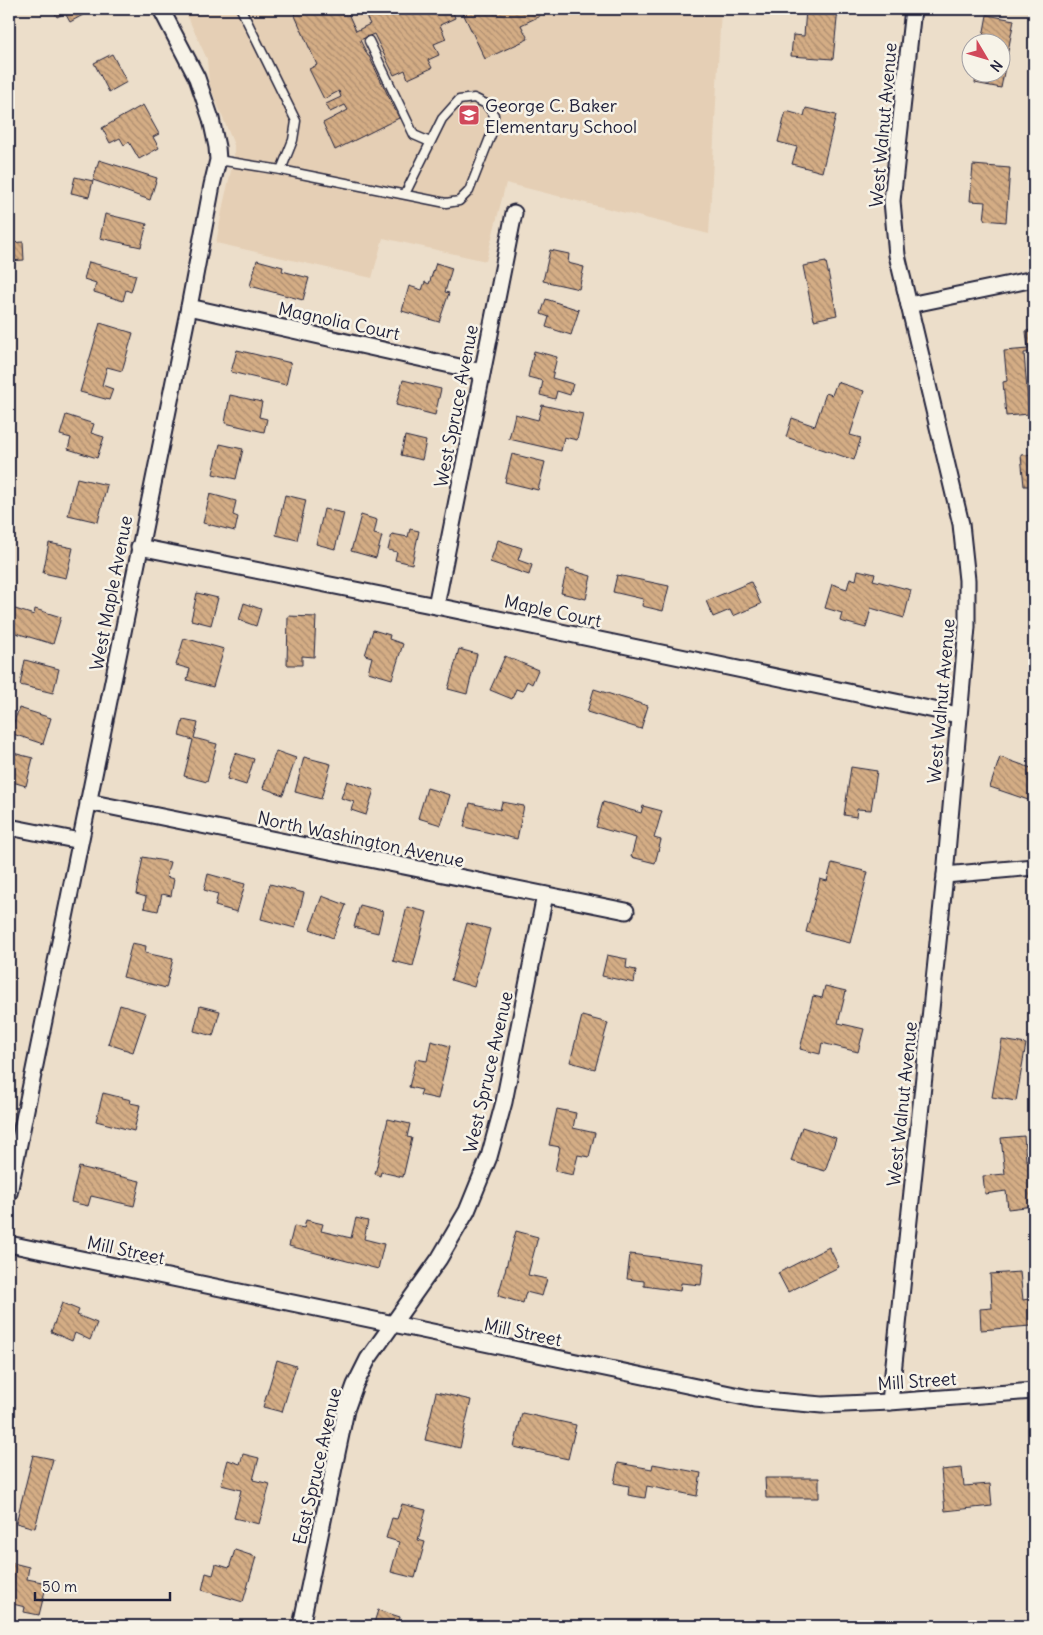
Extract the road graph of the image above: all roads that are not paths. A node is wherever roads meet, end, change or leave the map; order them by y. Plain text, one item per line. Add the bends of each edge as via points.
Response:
1 (161, 9) edge
2 (241, 9) edge
3 (913, 9) edge
4 (369, 40) dead end
5 (430, 142) junction
6 (218, 160) junction
7 (281, 170) junction
8 (404, 194) junction
9 (514, 213) dead end
10 (1034, 279) edge
11 (910, 305) junction
12 (189, 307) junction
13 (482, 372) junction
14 (139, 547) junction
15 (436, 606) junction
16 (958, 715) junction
17 (88, 802) junction
18 (9, 827) edge
19 (80, 840) junction
20 (1034, 867) edge
21 (945, 875) junction
22 (545, 895) junction
23 (626, 911) dead end
24 (9, 1193) edge
25 (9, 1244) edge
26 (393, 1324) junction
27 (1034, 1390) edge
28 (890, 1402) junction
29 (301, 1626) edge

1 - 6 street, West Maple Avenue via 196,78 211,119
2 - 7 lane via 296,121 293,140
3 - 11 street, West Walnut Avenue via 892,201 897,254
4 - 5 lane via 414,135
5 - 8 lane
5 - 8 lane via 442,119 459,100 474,98 486,104 494,115 493,130 469,191 459,201 446,203
6 - 7 lane
6 - 12 street, West Maple Avenue
7 - 8 lane
9 - 13 street, West Spruce Avenue
10 - 11 street
11 - 16 street, West Walnut Avenue via 961,524 968,580
12 - 13 street, Magnolia Court
12 - 14 street, West Maple Avenue
13 - 15 street, West Spruce Avenue
14 - 15 street, Maple Court
14 - 17 street, West Maple Avenue
15 - 16 street, Maple Court
16 - 21 street, West Walnut Avenue
17 - 19 street, West Maple Avenue
17 - 22 street, North Washington Avenue
18 - 19 street
19 - 24 street, West Maple Avenue
20 - 21 street
21 - 28 street, West Walnut Avenue
22 - 23 street, North Washington Avenue
22 - 26 street, West Spruce Avenue via 504,1102 489,1157 468,1211
25 - 26 street, Mill Street
26 - 28 street, Mill Street via 754,1398 822,1405
26 - 29 street, East Spruce Avenue via 368,1359 346,1410
27 - 28 street, Mill Street

